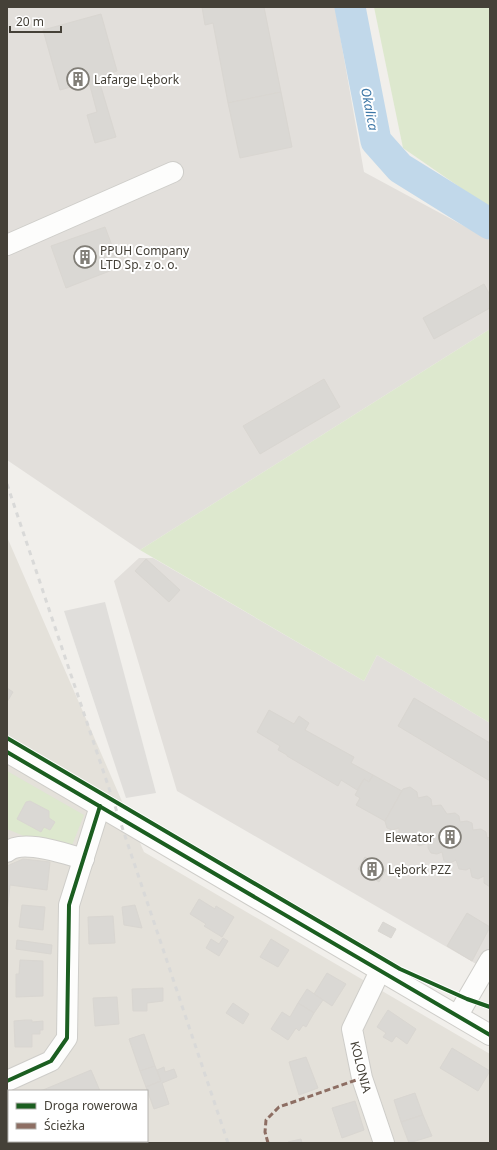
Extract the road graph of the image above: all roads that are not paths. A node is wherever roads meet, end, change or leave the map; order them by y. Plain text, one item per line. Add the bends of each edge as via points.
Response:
1 (172, 172) dead end
2 (7, 245) edge
3 (7, 752) edge
4 (100, 806) junction
5 (7, 852) edge
6 (84, 859) junction
7 (490, 960) edge
8 (380, 971) junction
9 (458, 1015) junction
10 (490, 1035) edge
11 (7, 1081) edge
12 (384, 1143) edge

1 - 2 street
3 - 4 street
4 - 6 street
4 - 8 street
5 - 6 street via 11,848 28,846
6 - 11 street via 69,905 67,1038 51,1061
7 - 9 street
8 - 9 street
8 - 12 street, KOLONIA via 352,1029 362,1078
9 - 10 street

